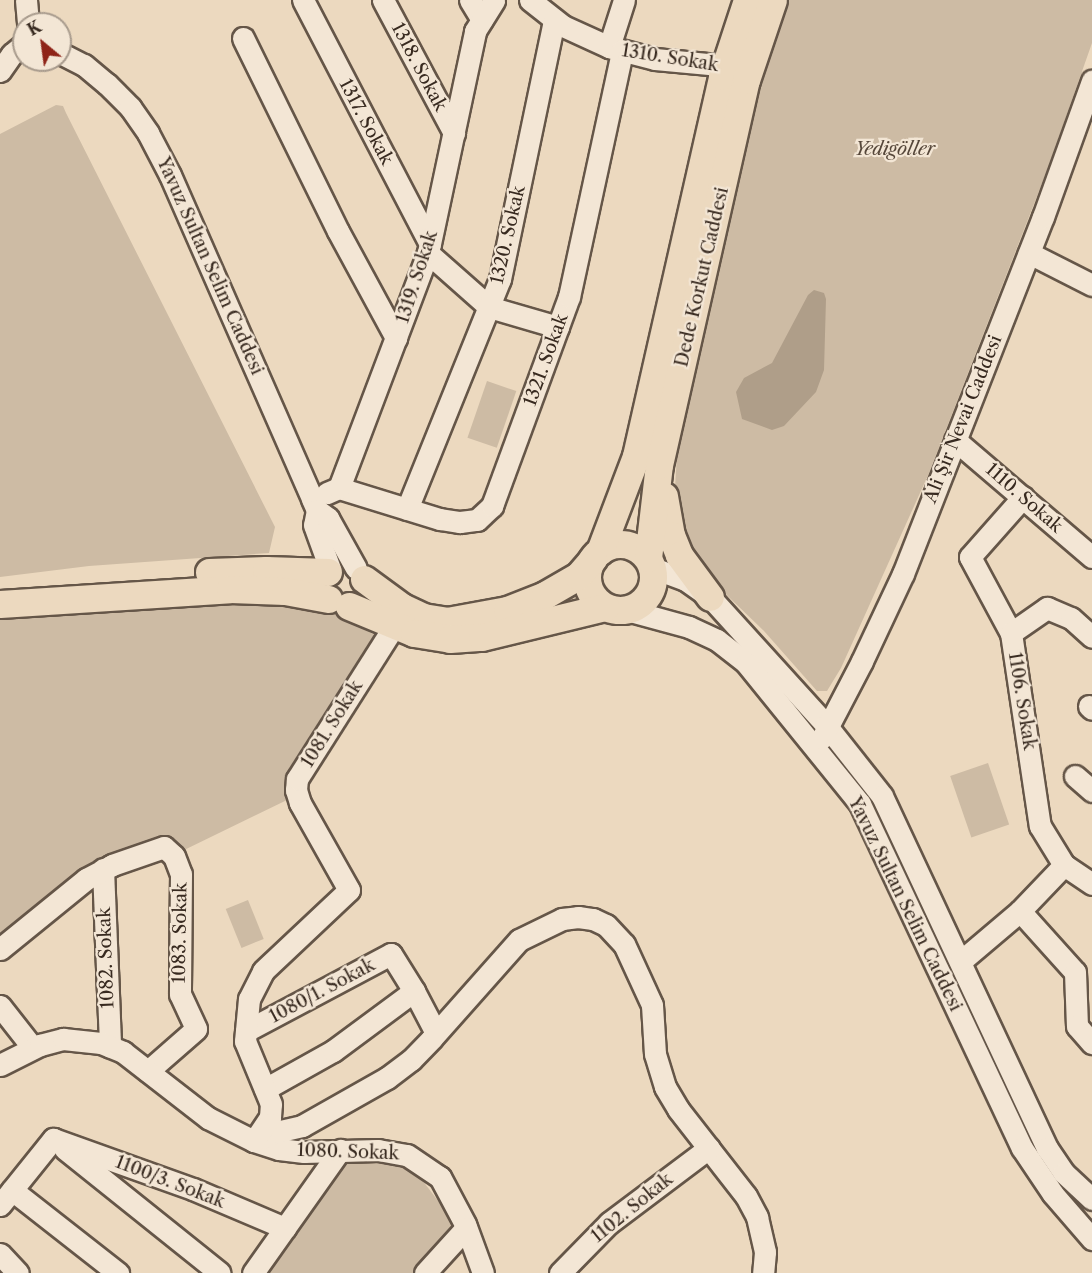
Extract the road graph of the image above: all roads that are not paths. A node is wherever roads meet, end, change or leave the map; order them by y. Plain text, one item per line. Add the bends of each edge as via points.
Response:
1 (303, 0) edge
2 (383, 0) edge
3 (470, 0) edge
4 (494, 0) edge
5 (530, 0) edge
6 (624, 0) edge
7 (747, 0) edge
8 (773, 0) edge
9 (482, 20) junction
10 (554, 20) junction
11 (243, 38) dead end
12 (616, 49) junction
13 (12, 54) edge
14 (72, 59) edge
15 (752, 66) junction
16 (725, 67) junction
17 (0, 71) edge
18 (1092, 81) edge
19 (1085, 126) edge
20 (454, 133) junction
21 (429, 248) junction
22 (1029, 253) junction
23 (1092, 285) edge
24 (489, 307) junction
25 (558, 327) junction
26 (396, 338) junction
27 (955, 440) junction
28 (659, 465) junction
29 (339, 488) junction
30 (1023, 497) junction
31 (314, 505) junction
32 (407, 509) junction
33 (596, 555) junction
34 (1092, 557) edge
35 (650, 563) junction
36 (345, 572) junction
37 (0, 589) edge
38 (710, 597) junction
39 (338, 602) junction
40 (0, 604) edge
41 (616, 608) junction
42 (394, 626) junction
43 (1011, 633) junction
44 (1092, 637) edge
45 (829, 729) junction
46 (815, 749) junction
47 (1075, 776) dead end
48 (1092, 791) edge
49 (1064, 865) junction
50 (103, 869) junction
51 (1092, 884) edge
52 (1020, 910) junction
53 (0, 949) edge
54 (961, 961) junction
55 (414, 991) junction
56 (0, 1006) edge
57 (246, 1031) junction
58 (436, 1033) junction
59 (1092, 1043) edge
60 (110, 1047) junction
61 (33, 1048) junction
62 (0, 1065) edge
63 (148, 1071) junction
64 (265, 1089) junction
65 (53, 1139) junction
66 (254, 1142) junction
67 (709, 1148) junction
68 (340, 1150) junction
69 (6, 1197) edge
70 (1092, 1199) edge
71 (285, 1228) junction
72 (466, 1228) junction
73 (1092, 1239) edge
74 (0, 1254) edge
75 (18, 1273) edge
76 (118, 1273) edge
77 (219, 1273) edge
78 (253, 1273) edge
79 (425, 1273) edge
80 (483, 1273) edge
81 (560, 1273) edge
82 (763, 1273) edge

1 - 21 street, 1317. Sokak
2 - 20 street, 1318. Sokak
3 - 9 street
4 - 9 street, 1319. Sokak
5 - 10 street, 1310. Sokak
6 - 12 street, 1321. Sokak
7 - 16 main road, Dede Korkut Caddesi
8 - 15 main road, Dede Korkut Caddesi
9 - 20 street, 1319. Sokak via 475,31
10 - 12 street, 1310. Sokak
10 - 24 street, 1320. Sokak via 500,279
11 - 26 street via 338,231
12 - 16 street, 1310. Sokak via 655,59
12 - 25 street, 1321. Sokak via 569,297
13 - 17 street
14 - 31 street, Yavuz Sultan Selim Caddesi via 108,84 148,133 235,317
15 - 16 street, 1310. Sokak
15 - 28 main road, Dede Korkut Caddesi
16 - 33 main road, Dede Korkut Caddesi via 636,456
18 - 19 street, Ali Şir Nevai Caddesi
19 - 22 street, Ali Şir Nevai Caddesi
20 - 21 street, 1319. Sokak
21 - 24 street
21 - 26 street, 1319. Sokak
22 - 23 street
22 - 27 street, Ali Şir Nevai Caddesi
24 - 25 street
24 - 32 street, 1320. Sokak
25 - 32 street, 1321. Sokak via 492,506 477,520 460,522
26 - 29 street, 1319. Sokak
27 - 30 street, 1110. Sokak
27 - 45 street, Ali Şir Nevai Caddesi via 903,574
28 - 35 main road, Dede Korkut Caddesi
28 - 38 main road via 671,534 679,555
29 - 31 street
29 - 32 street, 1321. Sokak
30 - 34 street, 1110. Sokak
30 - 43 street, 1106. Sokak via 970,557
31 - 36 street, Yavuz Sultan Selim Caddesi via 328,518
33 - 35 main road via 609,546 631,545
33 - 36 main road, Yavuz Sultan Selim Caddesi via 578,576 545,595 507,610 447,621 423,617 402,607
33 - 41 main road via 588,569 590,591
35 - 38 street, Yavuz Sultan Selim Caddesi
35 - 41 main road via 654,578 646,598
36 - 37 main road via 202,572
36 - 39 main road via 323,587
36 - 39 main road via 364,592 360,598
38 - 45 street, Yavuz Sultan Selim Caddesi
39 - 40 main road, Yavuz Sultan Selim Caddesi via 285,591 230,589
39 - 42 main road, Yavuz Sultan Selim Caddesi
41 - 42 main road, Yavuz Sultan Selim Caddesi via 482,638 450,639
41 - 46 street, Yavuz Sultan Selim Caddesi via 689,627 717,640 746,663
42 - 57 street, 1081. Sokak via 297,779 300,803 349,890 263,971 249,999
43 - 44 street via 1047,608 1071,618
43 - 49 street, 1106. Sokak via 1040,826
45 - 46 street, Ali Şir Nevai Caddesi
45 - 54 street, Yavuz Sultan Selim Caddesi via 882,796
46 - 73 street, Yavuz Sultan Selim Caddesi via 860,804 1022,1148 1053,1194
47 - 48 street
49 - 51 street
49 - 52 street
50 - 53 street
50 - 60 street, 1082. Sokak
50 - 63 street, 1083. Sokak via 164,847 174,856 181,874 180,994 196,1029
52 - 54 street
52 - 59 street via 1075,972 1077,1026
54 - 70 street, Yavuz Sultan Selim Caddesi via 1047,1148 1064,1173
55 - 57 street, 1080/1. Sokak via 390,954
55 - 58 street, 1080/1. Sokak
55 - 64 street via 333,1052
56 - 61 street
57 - 64 street via 246,1041
58 - 66 street via 411,1060 359,1096 302,1126
58 - 67 street via 519,940 562,919 593,919 606,925 624,944 652,1005 659,1072 678,1109
60 - 61 street, 1080. Sokak via 81,1039 63,1039
60 - 63 street, 1080. Sokak
61 - 62 street, 1080. Sokak
63 - 66 street, 1080. Sokak via 208,1118
64 - 66 street via 271,1104 270,1117
65 - 69 street
65 - 71 street, 1100/3. Sokak via 193,1189
65 - 77 street
66 - 68 street, 1080. Sokak via 304,1152
67 - 81 street, 1102. Sokak via 609,1223
67 - 82 street via 757,1217 765,1252
68 - 71 street
68 - 72 street, 1080. Sokak via 393,1150 422,1162 440,1177
69 - 76 street
71 - 78 street
72 - 79 street
72 - 80 street, 1080. Sokak
74 - 75 street

